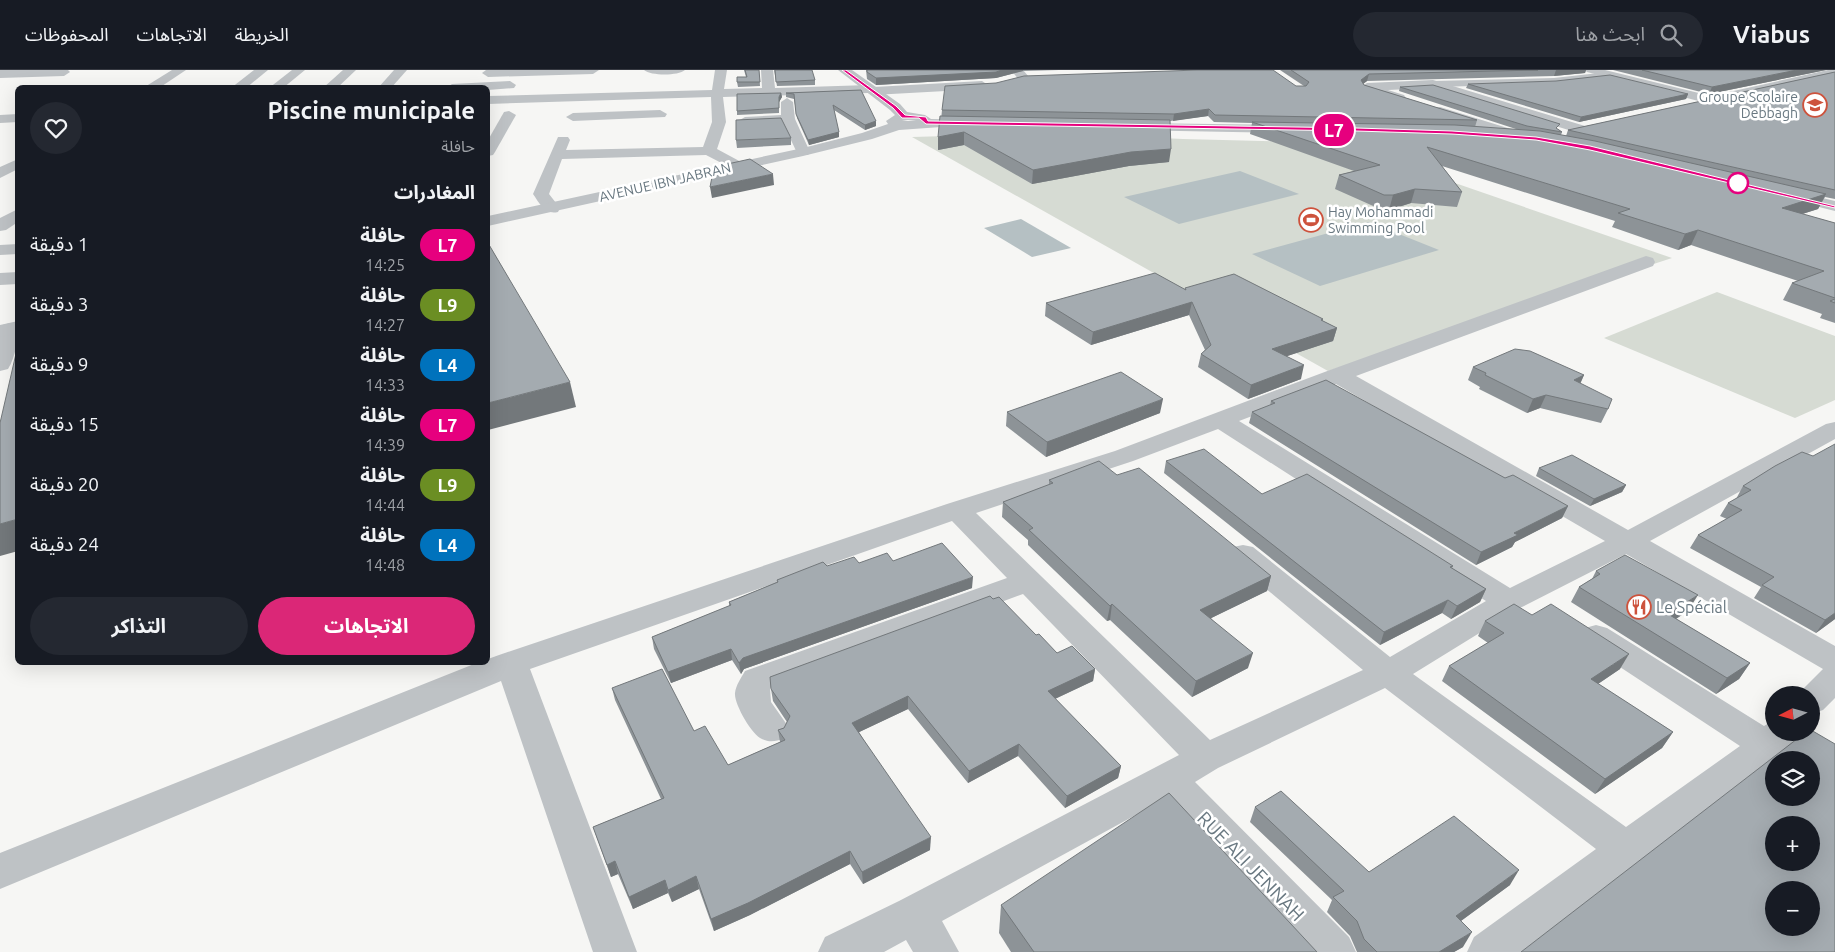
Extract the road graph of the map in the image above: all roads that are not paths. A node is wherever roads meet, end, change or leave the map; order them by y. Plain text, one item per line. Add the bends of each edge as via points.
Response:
1 (180, 70) edge
2 (262, 70) edge
3 (350, 70) edge
4 (401, 70) edge
5 (556, 70) edge
6 (593, 70) edge
7 (767, 70) edge
8 (844, 70) edge
9 (1591, 70) edge
10 (65, 71) edge
11 (505, 71) edge
12 (1835, 72) edge
13 (304, 73) edge
14 (0, 74) edge
15 (449, 74) dead end
16 (476, 74) dead end
17 (681, 74) edge
18 (648, 75) edge
19 (718, 75) edge
20 (1024, 75) edge
21 (1608, 75) junction
22 (1790, 76) edge
23 (600, 82) dead end
24 (1010, 82) edge
25 (571, 83) dead end
26 (40, 84) dead end
27 (996, 84) edge
28 (1433, 84) junction
29 (154, 85) edge
30 (241, 85) edge
31 (281, 85) edge
32 (296, 85) edge
33 (332, 85) edge
34 (387, 85) edge
35 (440, 85) edge
36 (521, 85) dead end
37 (490, 86) edge
38 (871, 90) junction
39 (769, 92) junction
40 (787, 92) junction
41 (717, 95) junction
42 (580, 98) junction
43 (490, 100) edge
44 (1710, 100) junction
45 (1410, 101) edge
46 (1426, 106) edge
47 (1682, 106) edge
48 (701, 112) dead end
49 (673, 113) dead end
50 (646, 114) junction
51 (509, 115) junction
52 (573, 117) junction
53 (719, 117) junction
54 (15, 118) edge
55 (495, 118) dead end
56 (0, 119) edge
57 (788, 119) junction
58 (901, 121) junction
59 (994, 124) edge
60 (1115, 127) edge
61 (1298, 129) edge
62 (1461, 133) edge
63 (1554, 134) edge
64 (490, 148) edge
65 (709, 151) junction
66 (803, 152) junction
67 (633, 153) junction
68 (15, 155) edge
69 (556, 155) junction
70 (738, 166) junction
71 (0, 173) edge
72 (1768, 190) edge
73 (1835, 206) edge
74 (552, 208) junction
75 (15, 216) edge
76 (490, 221) edge
77 (15, 225) edge
78 (15, 249) edge
79 (0, 250) edge
80 (1646, 262) dead end
81 (15, 278) edge
82 (0, 279) edge
83 (9, 329) edge
84 (0, 364) edge
85 (1338, 375) junction
86 (1220, 419) junction
87 (1835, 430) edge
88 (1124, 456) junction
89 (1147, 475) edge
90 (957, 510) junction
91 (1222, 537) edge
92 (1629, 541) junction
93 (1028, 581) junction
94 (1540, 605) junction
95 (1835, 661) edge
96 (512, 663) junction
97 (1388, 673) junction
98 (1835, 677) edge
99 (1820, 692) edge
100 (772, 730) dead end
101 (1765, 734) edge
102 (1771, 741) edge
103 (1205, 758) junction
104 (1169, 780) junction
105 (1626, 848) junction
106 (0, 871) edge
107 (914, 915) junction
108 (615, 952) edge
109 (840, 952) edge
110 (937, 952) edge
111 (1334, 952) edge
112 (1489, 952) edge

1 - 29 street
2 - 30 street
3 - 33 street
4 - 34 street
5 - 6 street
5 - 11 street
7 - 39 street
8 - 38 street
9 - 21 street
10 - 14 street
10 - 26 street
11 - 16 street
12 - 22 street
13 - 31 street
13 - 32 street
15 - 35 street
17 - 18 street
19 - 41 street
20 - 24 street
21 - 28 street via 1554,81
21 - 44 street
22 - 44 street
23 - 25 street
27 - 38 street
28 - 45 street via 1367,87
28 - 63 street via 1584,128
36 - 37 street
38 - 40 street
38 - 58 street via 894,107
39 - 40 street
39 - 41 street
40 - 57 street
41 - 42 street
41 - 53 street
42 - 43 street
42 - 51 street
42 - 52 street
44 - 47 street
46 - 62 street via 1529,138
48 - 53 street
49 - 50 street
50 - 52 street
50 - 67 street
51 - 55 street
51 - 64 street
52 - 69 street
53 - 57 street
53 - 65 street
54 - 56 street
57 - 66 street
58 - 59 street, AVENUE IBN JABRAN via 917,126 926,123
58 - 66 street, AVENUE IBN JABRAN via 867,136
60 - 61 street
65 - 67 street
65 - 70 street
66 - 70 street, AVENUE IBN JABRAN
67 - 69 street
68 - 71 street
69 - 74 street via 541,194
70 - 74 street, AVENUE IBN JABRAN
72 - 73 street
74 - 76 street, AVENUE IBN JABRAN
75 - 77 street via 0,226
78 - 79 street
80 - 85 street
81 - 82 street
83 - 84 street
85 - 86 street
85 - 92 street
86 - 88 street
86 - 94 street
87 - 92 street
88 - 89 street
88 - 90 street
90 - 93 street
90 - 96 street
91 - 97 street
92 - 94 street
92 - 95 street
93 - 100 street via 757,680 752,688 753,703
93 - 103 street
94 - 97 street
94 - 101 street
96 - 106 street
96 - 108 street
97 - 103 street
97 - 105 street
98 - 99 street
102 - 105 street
103 - 104 street
104 - 107 street
104 - 111 street, RUE ALI JENNAH
105 - 112 street
107 - 109 street
107 - 110 street

